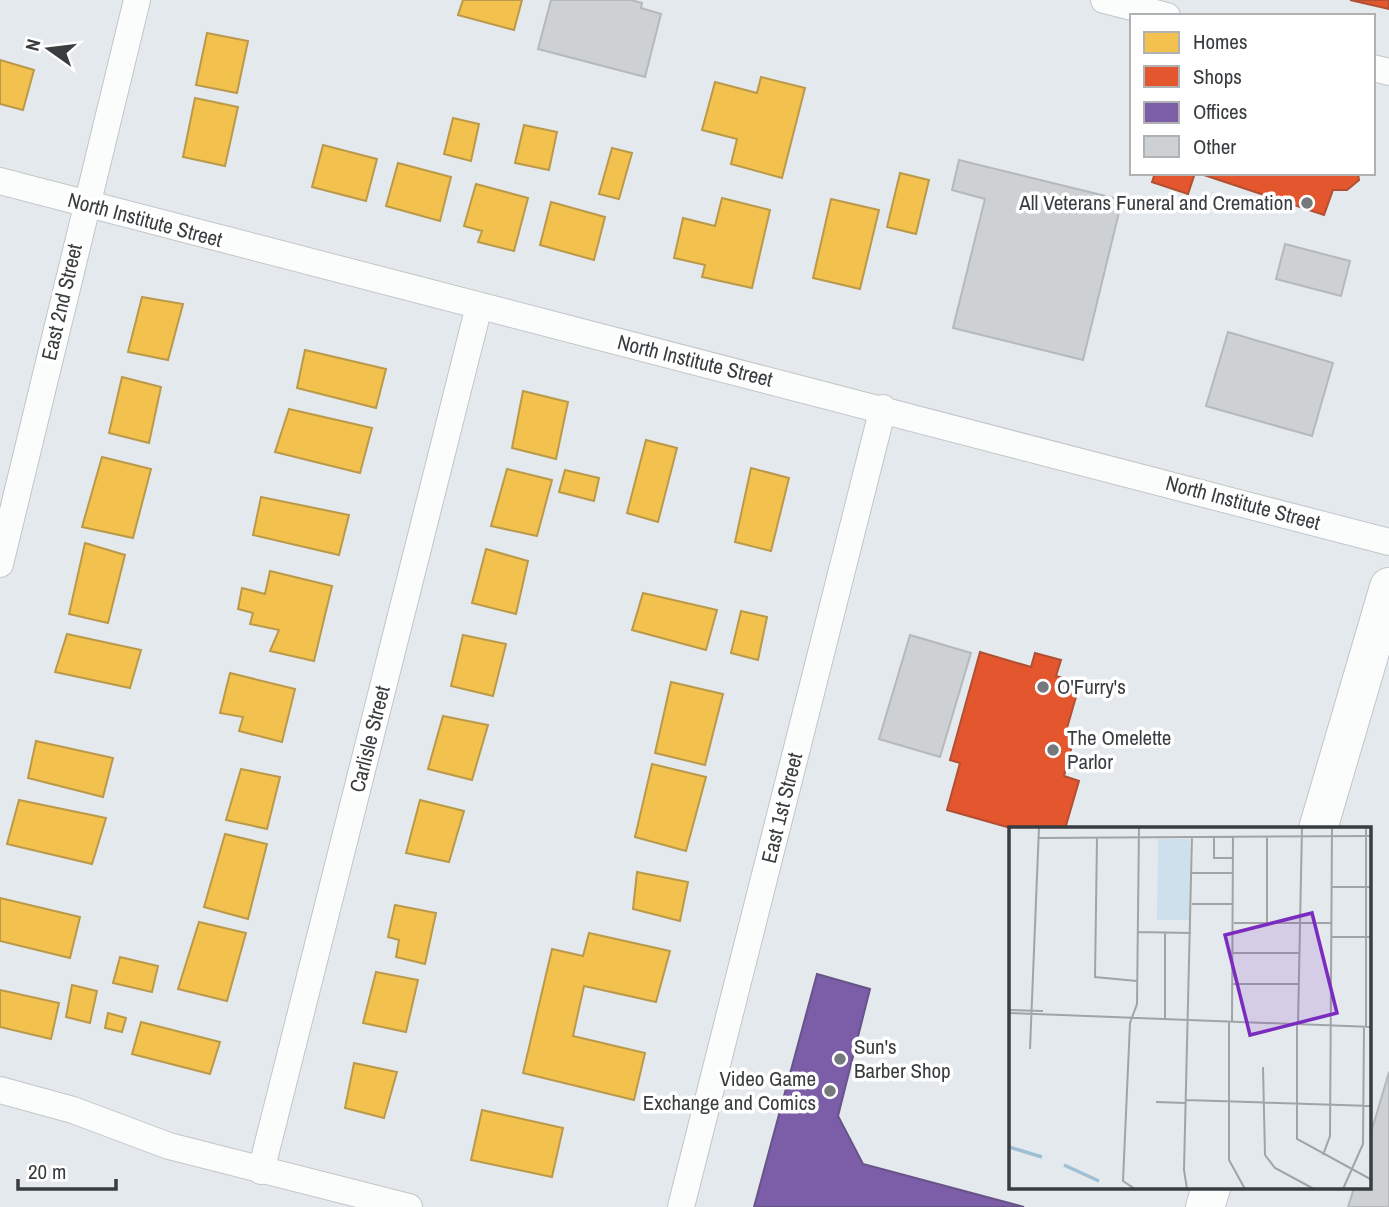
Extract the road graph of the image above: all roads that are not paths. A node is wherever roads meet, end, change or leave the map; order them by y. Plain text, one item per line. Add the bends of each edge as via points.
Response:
1 (137, 0) edge
2 (1104, 0) edge
3 (1159, 14) edge
4 (0, 181) edge
5 (85, 206) junction
6 (479, 306) junction
7 (883, 408) junction
8 (1389, 542) edge
9 (0, 564) edge
10 (1389, 587) edge
11 (1319, 827) edge
12 (0, 1090) edge
13 (261, 1171) junction
14 (1210, 1190) edge
15 (409, 1207) edge
16 (681, 1207) edge
17 (1205, 1207) edge

1 - 5 street, East 2nd Street
2 - 3 street
4 - 5 street, North Institute Street
5 - 6 street, North Institute Street
5 - 9 street, East 2nd Street
6 - 7 street, North Institute Street
6 - 13 street, Carlisle Street
7 - 8 street, North Institute Street
7 - 16 street, East 1st Street
10 - 11 main road
12 - 13 street
13 - 15 street
14 - 17 main road

